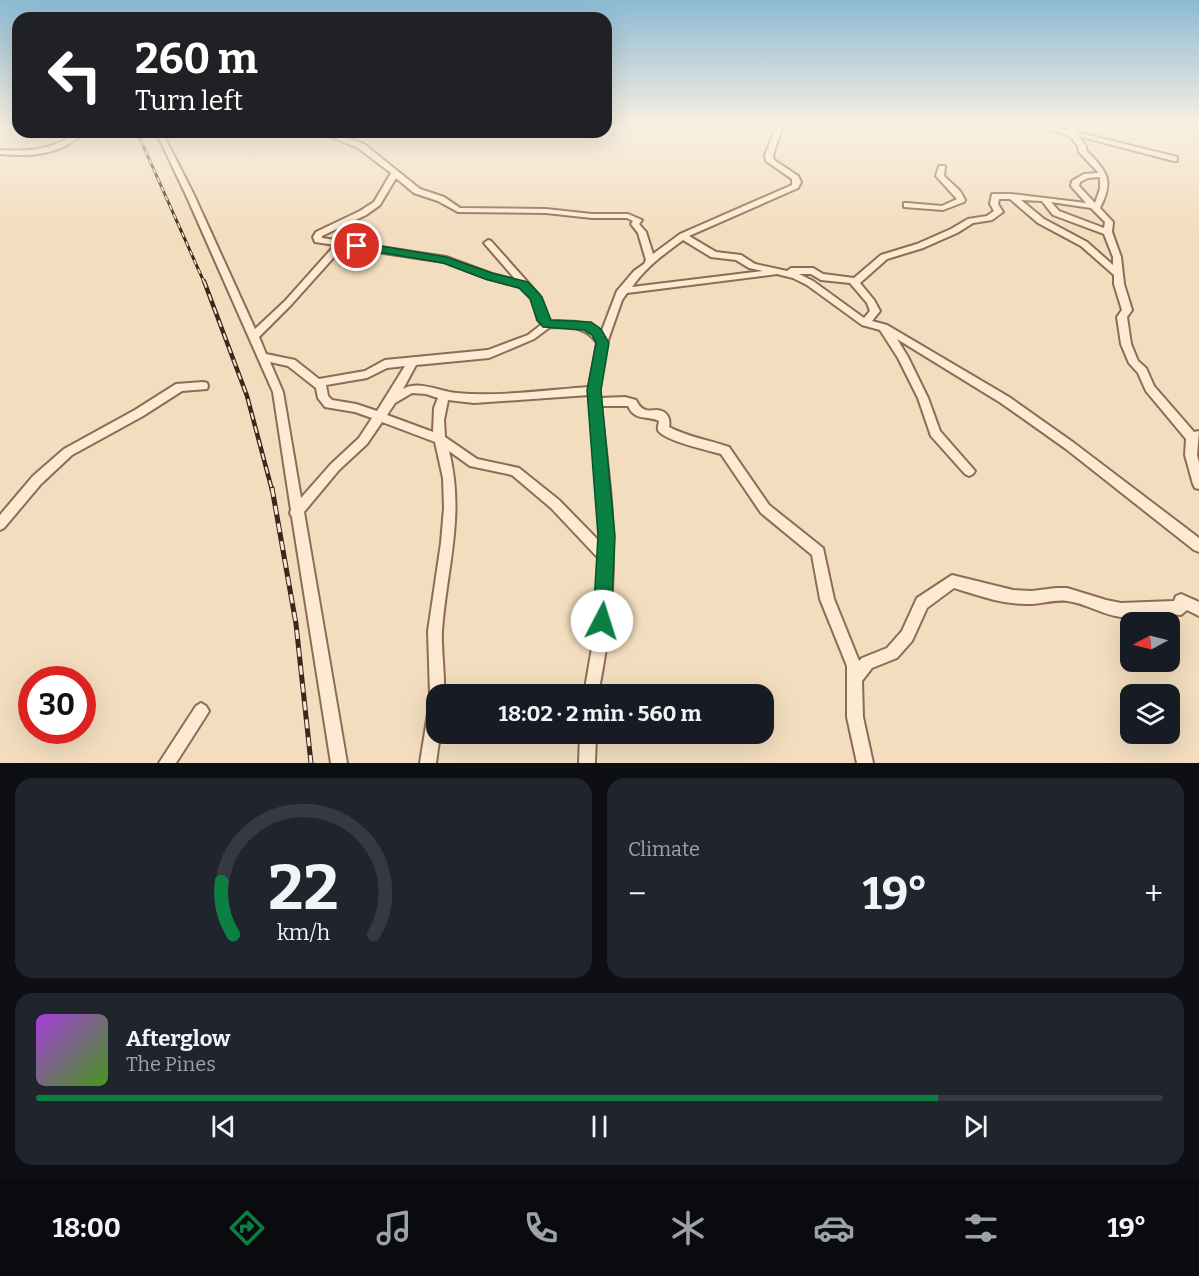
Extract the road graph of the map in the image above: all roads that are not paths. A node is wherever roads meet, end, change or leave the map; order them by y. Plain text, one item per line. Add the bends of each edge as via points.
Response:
1 (173, 161) edge
2 (381, 161) edge
3 (770, 161) edge
4 (1091, 161) edge
5 (942, 168) dead end
6 (394, 174) junction
7 (1103, 175) junction
8 (1011, 196) junction
9 (1044, 199) junction
10 (907, 205) dead end
11 (1097, 207) junction
12 (1108, 232) junction
13 (683, 236) junction
14 (488, 243) dead end
15 (340, 244) junction
16 (651, 260) junction
17 (784, 272) junction
18 (1119, 275) junction
19 (854, 282) junction
20 (523, 285) junction
21 (622, 291) junction
22 (865, 322) junction
23 (548, 324) junction
24 (884, 327) junction
25 (253, 337) junction
26 (602, 343) junction
27 (262, 357) junction
28 (412, 362) junction
29 (318, 383) junction
30 (203, 386) dead end
31 (444, 396) junction
32 (594, 396) junction
33 (391, 400) junction
34 (378, 418) junction
35 (1195, 437) edge
36 (438, 438) junction
37 (969, 471) dead end
38 (1199, 484) edge
39 (296, 513) junction
40 (0, 524) edge
41 (1199, 546) edge
42 (607, 558) junction
43 (1199, 609) edge
44 (856, 676) junction
45 (437, 684) edge
46 (593, 684) edge
47 (201, 711) dead end
48 (431, 744) edge
49 (588, 744) edge
50 (167, 763) edge
51 (339, 763) edge
52 (428, 763) edge
53 (587, 763) edge
54 (865, 763) edge

1 - 25 street
2 - 6 street
3 - 13 street via 795,178 795,186
4 - 7 street
5 - 10 street via 943,182 959,193 961,200 944,208
6 - 15 street via 377,203 317,237
6 - 16 street via 417,191 441,198 458,210 628,216 638,220 635,224 642,232
7 - 11 street via 1106,188
7 - 11 street via 1087,176 1075,183
8 - 9 street
8 - 18 street via 1041,221 1084,244
8 - 19 street via 993,197 999,212 992,218 971,221 920,246 884,256
9 - 11 street
9 - 12 street via 1056,213
11 - 12 street via 1109,222
12 - 18 street
13 - 16 street
13 - 17 street via 714,255 738,257 752,266
14 - 20 street
15 - 20 street via 446,260
15 - 25 street
16 - 21 street
17 - 19 street via 813,271 821,277
17 - 21 street
17 - 22 street via 810,283
18 - 35 street via 1127,310 1122,317 1128,353 1150,388
19 - 22 street via 875,311
20 - 23 street via 536,297
21 - 26 street
22 - 24 street
23 - 26 street via 587,326
23 - 28 street via 531,337 489,354
24 - 37 street via 903,357 934,434
24 - 41 street via 1005,400 1109,474
25 - 27 street
26 - 32 street
27 - 29 street via 291,363
27 - 39 street via 278,392
28 - 29 street via 386,364 367,374
28 - 33 street
29 - 34 street via 329,404 356,408
30 - 40 street via 180,387 68,452 37,480
31 - 32 street
31 - 33 street via 411,389
31 - 36 street via 438,412
32 - 42 street
32 - 44 street via 632,403 645,415 658,414 665,419 663,429 675,436 725,450 765,509 818,552 827,599
33 - 34 street
34 - 36 street
34 - 39 street via 363,441
35 - 38 street via 1191,455
36 - 42 street via 474,463 515,471 555,504
36 - 45 street via 450,491 448,538 435,631
39 - 51 street
42 - 46 street
43 - 44 street via 1181,601 1180,608 1118,610 1073,596 1018,598 952,581 922,603 907,636 892,653 867,663
44 - 54 street via 855,717
47 - 50 street
48 - 52 street
49 - 53 street

